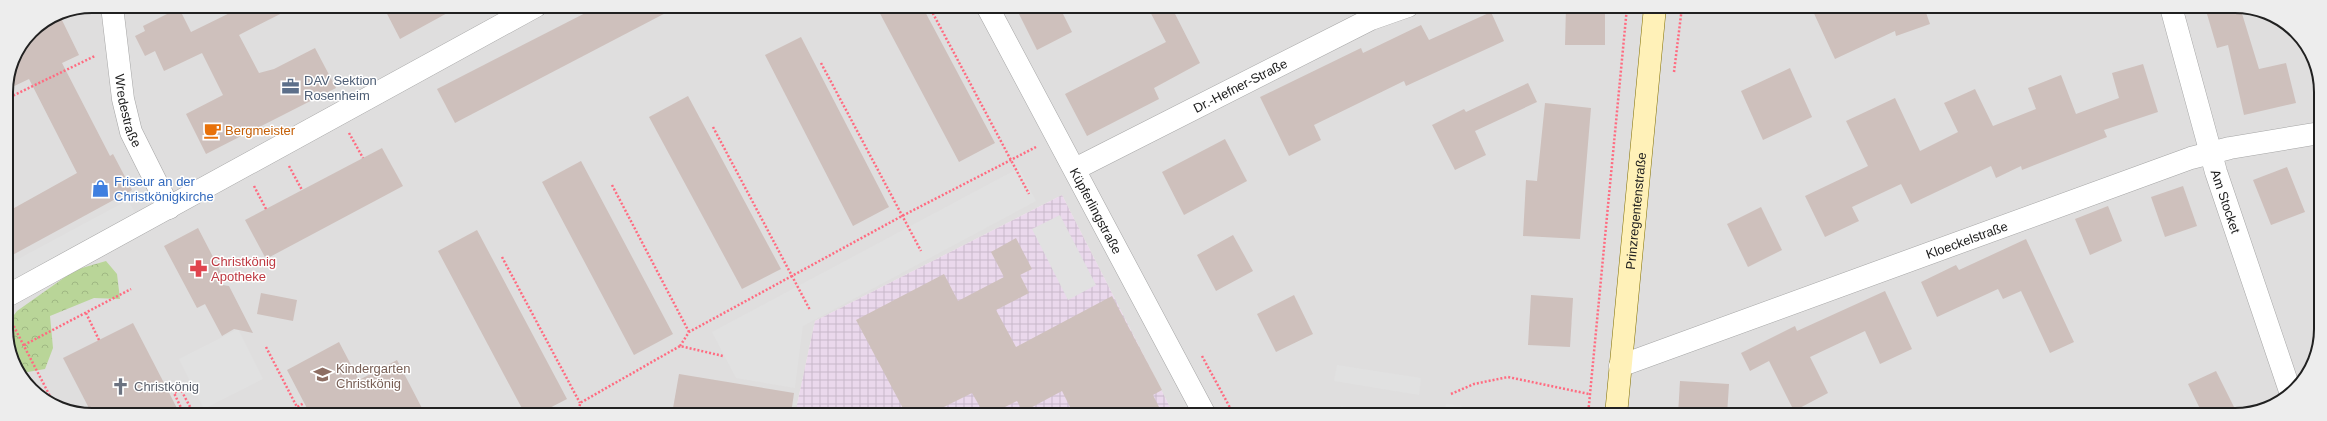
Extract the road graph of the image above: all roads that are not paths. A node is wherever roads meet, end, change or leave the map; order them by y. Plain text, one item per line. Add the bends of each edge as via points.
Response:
1 (113, 13) edge
2 (523, 13) edge
3 (991, 13) edge
4 (1390, 13) edge
5 (1654, 13) edge
6 (2173, 13) edge
7 (2314, 134) edge
8 (2210, 152) junction
9 (1075, 170) junction
10 (169, 208) junction
11 (13, 293) edge
12 (1620, 366) junction
13 (2288, 387) edge
14 (1202, 408) edge
15 (1617, 408) edge

1 - 10 street, Wredestraße via 123,99 131,132
2 - 10 street
3 - 9 street, Küpferlingstraße
4 - 9 street, Dr.-Hefner-Straße
5 - 12 main road, Prinzregentenstraße
6 - 8 street, Am Stocket
7 - 8 street, Kloeckelstraße
8 - 12 street, Kloeckelstraße
8 - 13 street, Am Stocket
9 - 14 street, Küpferlingstraße
10 - 11 street
12 - 15 main road, Prinzregentenstraße

